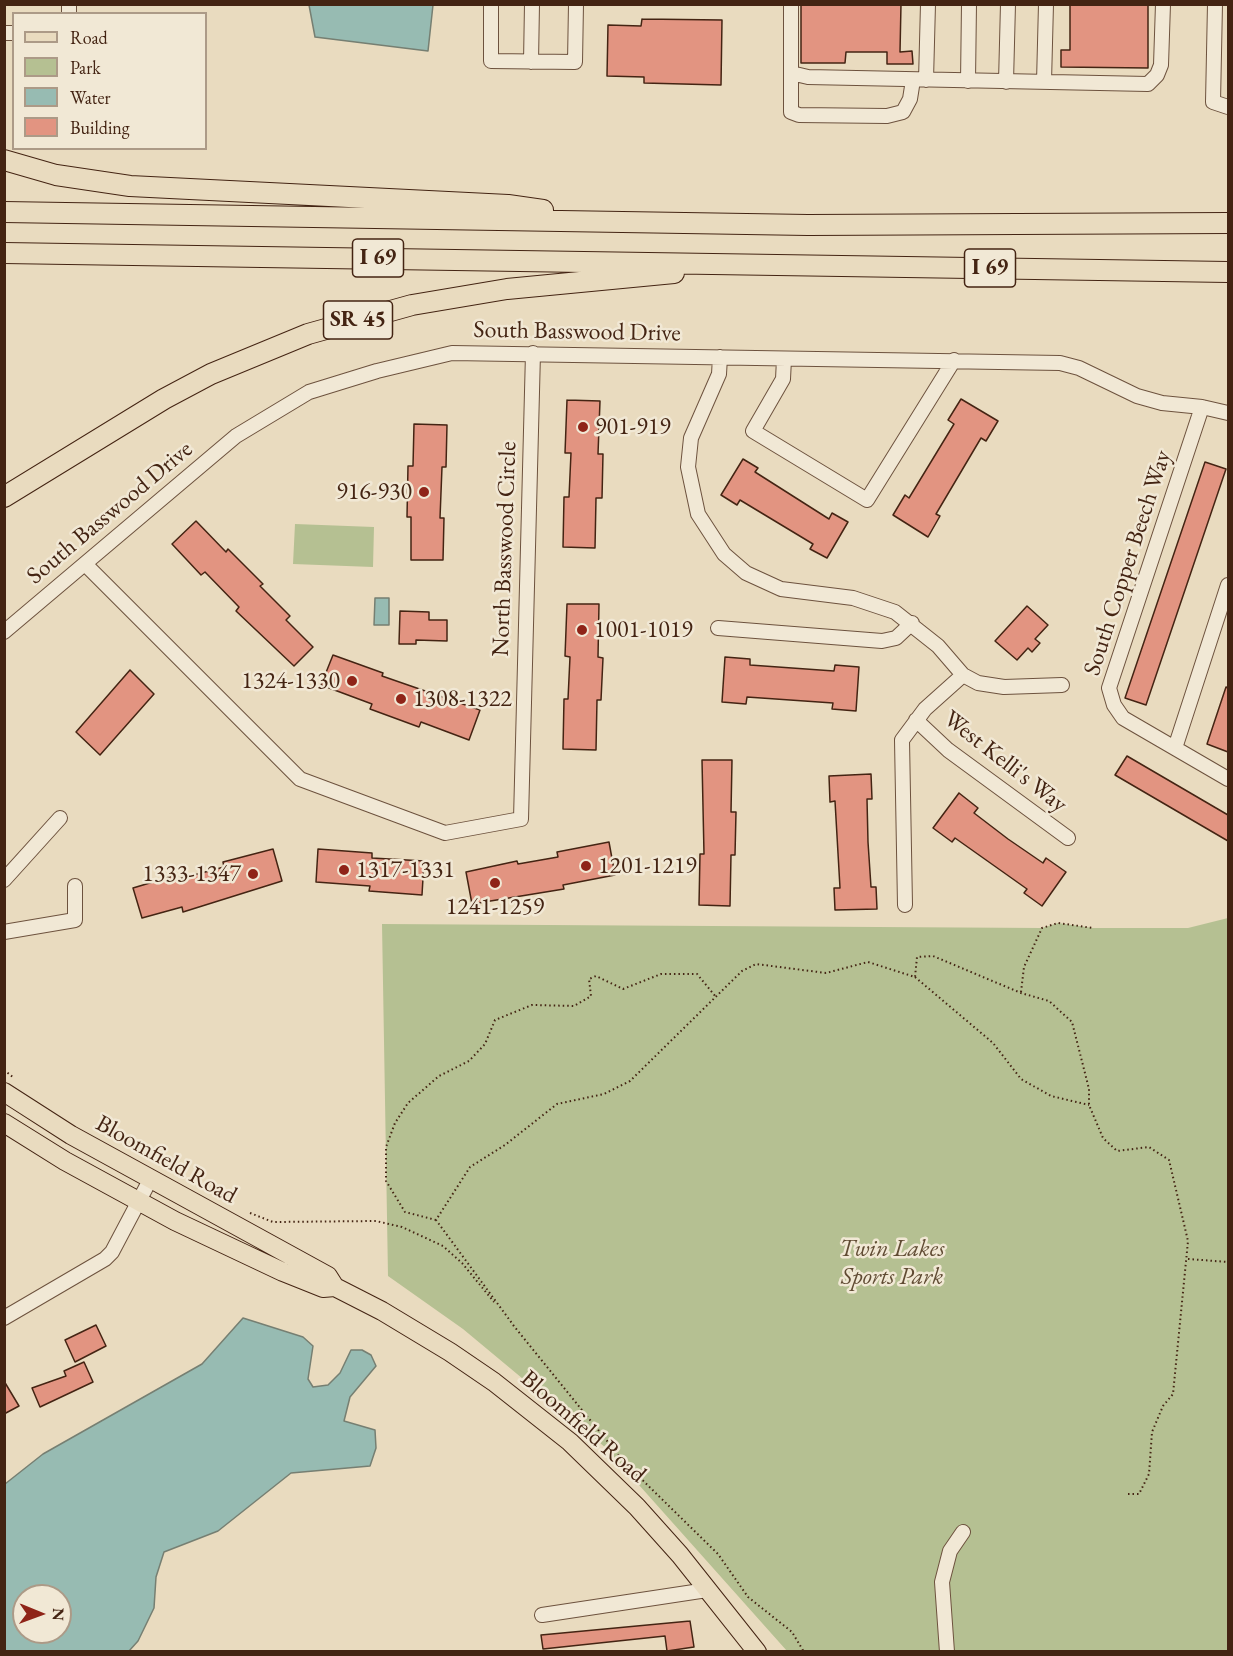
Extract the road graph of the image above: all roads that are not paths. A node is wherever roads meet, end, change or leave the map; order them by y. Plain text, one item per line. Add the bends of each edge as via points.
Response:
1 (492, 4) edge
2 (532, 4) edge
3 (576, 4) edge
4 (791, 4) edge
5 (927, 4) edge
6 (969, 4) edge
7 (1008, 4) edge
8 (1046, 4) edge
9 (1163, 4) edge
10 (1215, 4) edge
11 (531, 62) junction
12 (791, 73) junction
13 (920, 80) junction
14 (968, 81) junction
15 (1006, 82) junction
16 (1044, 82) junction
17 (1228, 107) edge
18 (4, 160) edge
19 (4, 212) edge
20 (626, 222) junction
21 (1228, 223) edge
22 (4, 253) edge
23 (751, 264) junction
24 (1228, 272) edge
25 (533, 353) junction
26 (720, 357) junction
27 (784, 359) junction
28 (954, 360) junction
29 (1202, 407) junction
30 (1228, 413) edge
31 (4, 497) edge
32 (85, 564) junction
33 (1228, 585) edge
34 (912, 623) junction
35 (718, 628) dead end
36 (4, 632) edge
37 (963, 675) junction
38 (1062, 685) dead end
39 (916, 720) junction
40 (1175, 748) junction
41 (1228, 779) edge
42 (60, 818) dead end
43 (1068, 838) dead end
44 (4, 880) edge
45 (75, 886) dead end
46 (905, 905) dead end
47 (4, 932) edge
48 (4, 1092) edge
49 (4, 1123) edge
50 (150, 1180) junction
51 (138, 1202) junction
52 (335, 1287) junction
53 (4, 1318) edge
54 (963, 1532) dead end
55 (707, 1590) junction
56 (542, 1615) dead end
57 (757, 1652) edge
58 (947, 1652) edge

1 - 11 street via 491,61
2 - 11 street
3 - 11 street via 575,62
4 - 12 street
5 - 13 street
6 - 14 street
7 - 15 street
8 - 16 street
9 - 16 street via 1161,65 1148,84
10 - 17 street via 1213,102
12 - 13 street via 808,77
12 - 13 street via 791,112 799,115 887,116 903,112
13 - 14 street
14 - 15 street
15 - 16 street
18 - 20 highway via 107,184 508,205
19 - 20 highway, I 69
20 - 21 highway, I 69
22 - 23 highway, I 69
23 - 24 highway, I 69
23 - 31 highway, SR 45 via 507,289 412,305 308,334 211,374 164,399
25 - 26 street, South Basswood Drive
25 - 32 street, South Basswood Drive via 453,353 377,370 309,393 236,436
25 - 32 street, North Basswood Circle via 521,819 445,833 300,779
26 - 27 street, South Basswood Drive
26 - 34 street via 720,374 696,421 688,454 693,498 714,542 735,564 770,585 797,593 869,601
27 - 28 street, South Basswood Drive
27 - 28 street via 783,380 753,431 867,500
28 - 29 street, South Basswood Drive via 1060,363 1098,376 1137,396
29 - 30 street, South Basswood Drive
29 - 40 street, South Copper Beech Way via 1109,688 1114,705 1124,718
32 - 36 street, South Basswood Drive
33 - 40 street
34 - 35 street via 890,640
34 - 37 street
37 - 38 street via 991,686
37 - 39 street
39 - 43 street, West Kelli's Way via 948,750
39 - 46 street via 900,749
40 - 41 street, South Copper Beech Way
42 - 44 street
45 - 47 street via 75,920
48 - 50 main road, Bloomfield Road
49 - 51 main road, Bloomfield Road
50 - 51 street
50 - 52 main road, Bloomfield Road via 328,1276
51 - 52 main road, Bloomfield Road via 283,1272 323,1288
51 - 53 street via 105,1259
52 - 55 main road, Bloomfield Road via 450,1352 535,1413 637,1507
54 - 58 street via 950,1551 942,1582
55 - 56 street
55 - 57 main road, Bloomfield Road

